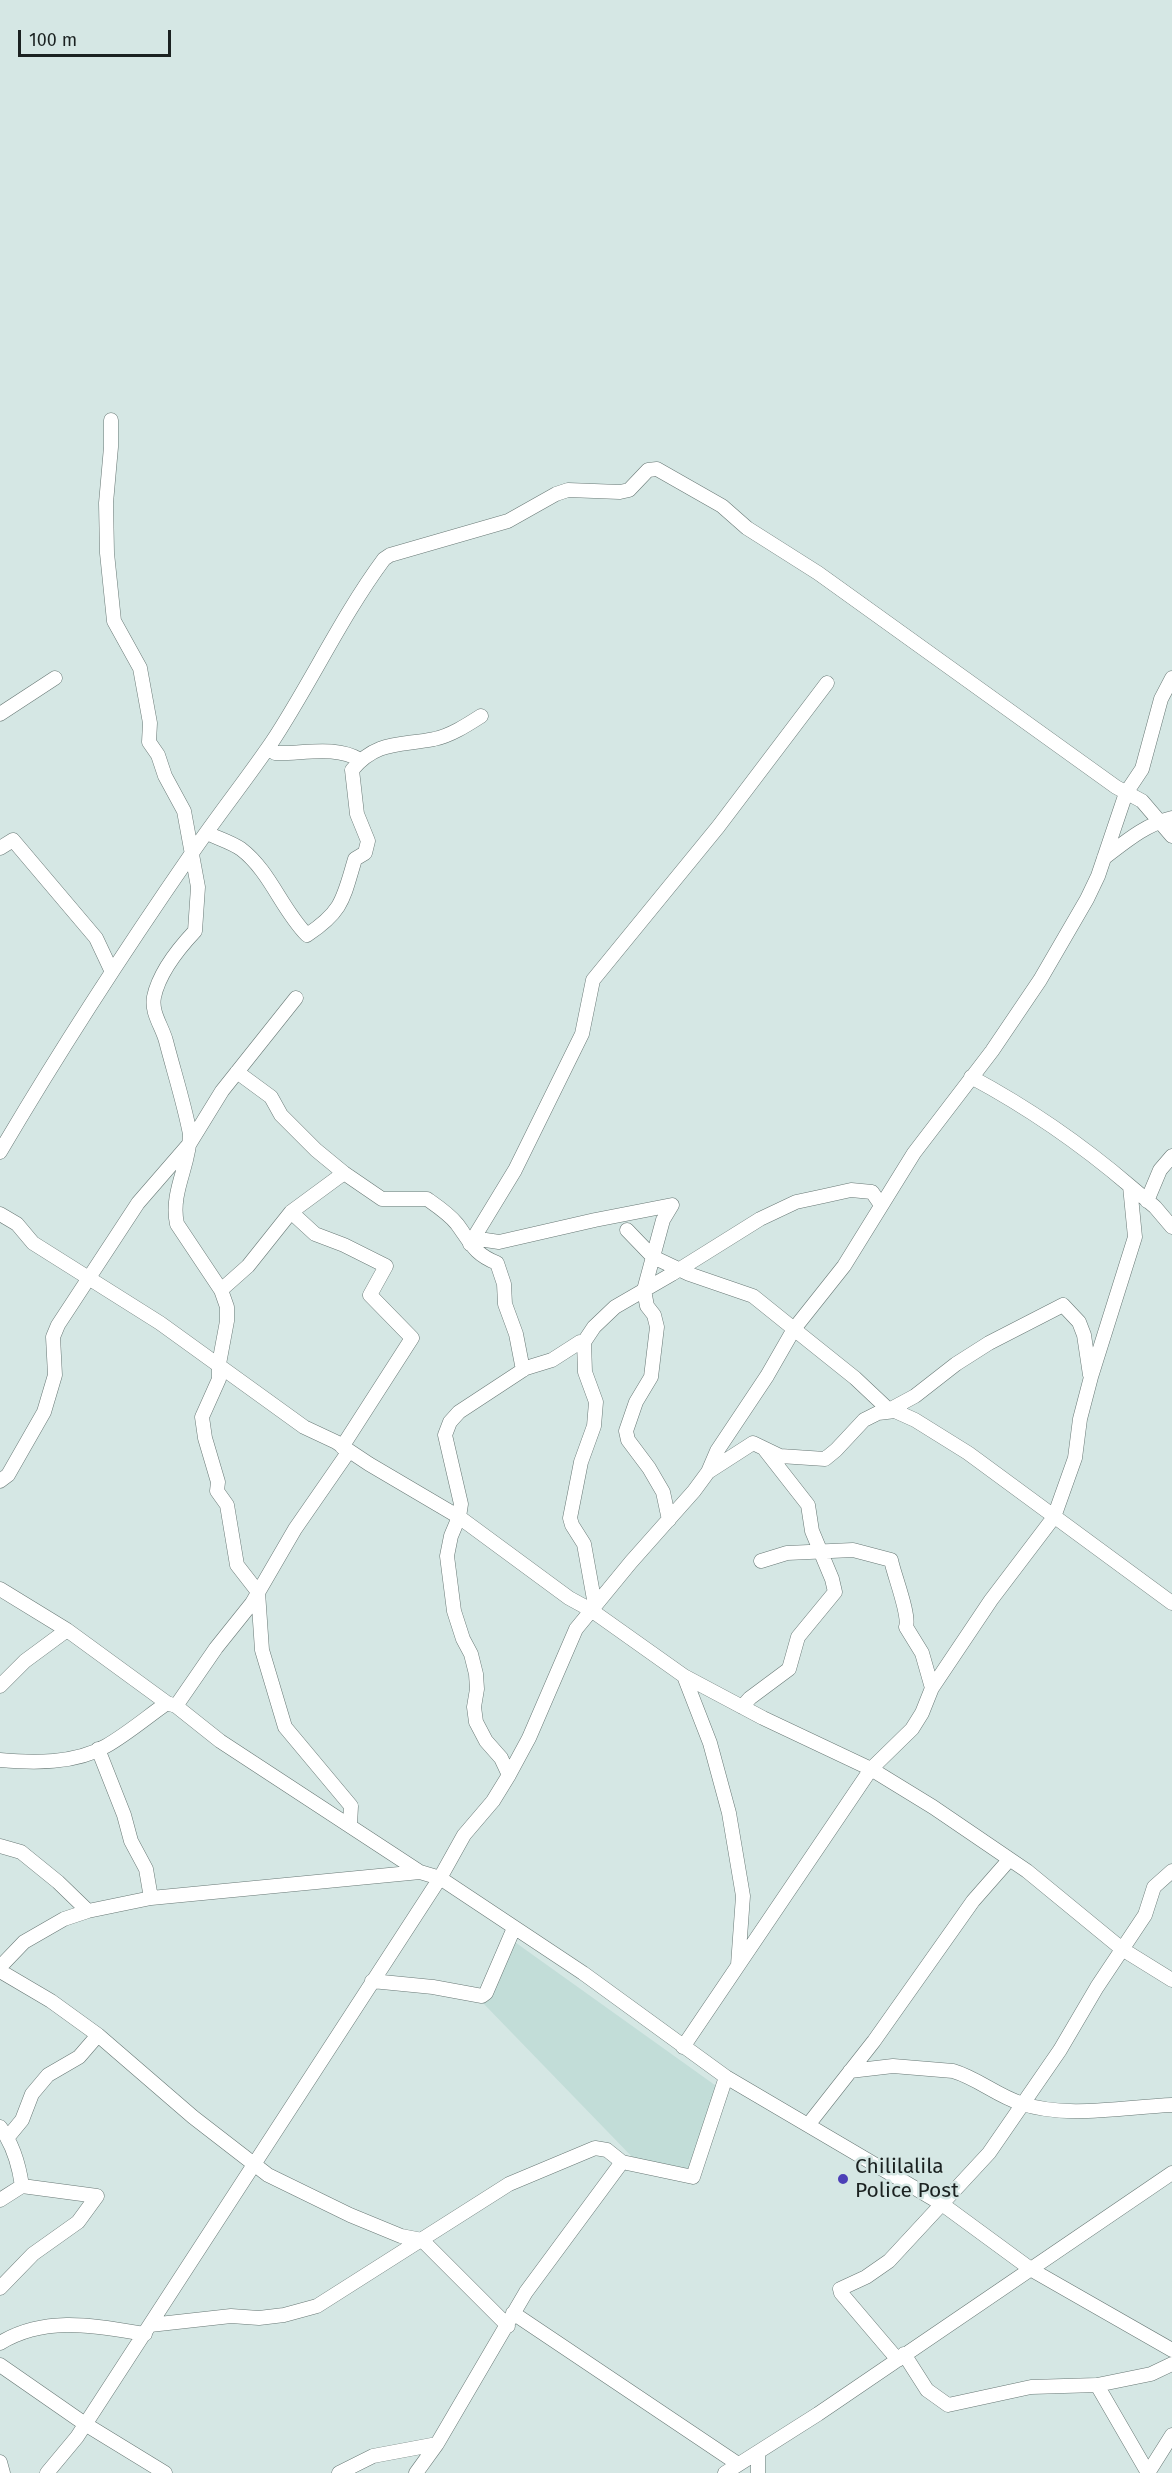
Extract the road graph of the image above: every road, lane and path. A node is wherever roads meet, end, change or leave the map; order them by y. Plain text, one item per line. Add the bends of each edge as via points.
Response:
1 (111, 420) dead end
2 (55, 678) dead end
3 (1172, 678) edge
4 (827, 683) dead end
5 (0, 714) edge
6 (481, 716) dead end
7 (268, 748) junction
8 (360, 760) junction
9 (1126, 793) junction
10 (1166, 820) edge
11 (207, 833) junction
12 (1172, 836) edge
13 (0, 848) edge
14 (192, 854) junction
15 (1104, 858) junction
16 (112, 972) junction
17 (296, 998) dead end
18 (237, 1072) junction
19 (971, 1077) junction
20 (190, 1143) junction
21 (0, 1152) edge
22 (1172, 1156) edge
23 (344, 1173) junction
24 (1130, 1186) junction
25 (1147, 1201) junction
26 (881, 1205) junction
27 (291, 1212) junction
28 (0, 1214) edge
29 (1172, 1227) edge
30 (627, 1230) dead end
31 (471, 1241) junction
32 (654, 1257) junction
33 (679, 1270) junction
34 (89, 1277) junction
35 (221, 1290) junction
36 (644, 1290) junction
37 (794, 1330) junction
38 (584, 1342) junction
39 (219, 1364) junction
40 (523, 1370) junction
41 (1091, 1377) junction
42 (889, 1410) junction
43 (761, 1446) junction
44 (346, 1449) junction
45 (708, 1472) junction
46 (0, 1481) edge
47 (459, 1517) junction
48 (1054, 1517) junction
49 (669, 1520) junction
50 (820, 1551) junction
51 (761, 1561) dead end
52 (0, 1589) edge
53 (258, 1592) junction
54 (1172, 1604) edge
55 (593, 1608) junction
56 (67, 1630) junction
57 (684, 1676) junction
58 (0, 1686) edge
59 (932, 1688) junction
60 (171, 1705) junction
61 (742, 1707) junction
62 (98, 1749) junction
63 (0, 1760) edge
64 (871, 1769) junction
65 (509, 1775) junction
66 (350, 1825) junction
67 (0, 1846) edge
68 (1009, 1860) junction
69 (1172, 1871) edge
70 (420, 1872) junction
71 (440, 1878) junction
72 (151, 1899) junction
73 (88, 1911) junction
74 (514, 1928) junction
75 (1122, 1949) junction
76 (0, 1967) edge
77 (738, 1968) junction
78 (0, 1971) edge
79 (1172, 1980) edge
80 (372, 1981) junction
81 (98, 2035) junction
82 (684, 2047) junction
83 (850, 2071) junction
84 (726, 2077) junction
85 (1022, 2104) junction
86 (1172, 2105) edge
87 (808, 2125) junction
88 (4, 2132) edge
89 (622, 2162) junction
90 (254, 2166) junction
91 (1172, 2173) edge
92 (22, 2186) junction
93 (0, 2200) edge
94 (942, 2204) junction
95 (422, 2240) junction
96 (1032, 2270) junction
97 (0, 2288) edge
98 (510, 2319) junction
99 (148, 2329) junction
100 (0, 2343) edge
101 (1172, 2350) edge
102 (901, 2357) junction
103 (1172, 2364) edge
104 (0, 2365) edge
105 (1097, 2385) junction
106 (85, 2424) junction
107 (1172, 2435) edge
108 (437, 2444) junction
109 (758, 2452) junction
110 (0, 2462) edge
111 (738, 2464) junction
112 (760, 2472) edge
113 (3, 2473) edge
114 (47, 2473) edge
115 (165, 2473) edge
116 (339, 2473) edge
117 (416, 2473) edge
118 (725, 2473) edge

1 - 14 street via 106,553 114,621 140,668 150,723 149,742 184,811
2 - 5 street
3 - 9 street via 1161,699 1142,769
4 - 31 street via 718,827 593,980 582,1034 515,1170
6 - 8 street via 435,739 395,743
7 - 8 street via 275,753 318,751
7 - 9 street via 386,558 508,521 568,490 629,490 648,470 657,469 722,506 747,528 818,573
7 - 11 street
8 - 11 street via 352,770 357,814 368,841 365,853 355,859 341,905 327,922 307,935 240,849
9 - 10 street
9 - 15 street
10 - 12 street
10 - 15 street via 1132,837
11 - 14 street
13 - 16 street via 14,840 96,938
14 - 16 street
14 - 20 street via 198,887 195,931 162,976 154,997 189,1126
15 - 19 street via 1087,899 1040,980
16 - 21 street
17 - 18 street
18 - 20 street
18 - 23 street via 271,1097 281,1115
19 - 24 street via 1009,1098
19 - 26 street
20 - 34 street via 138,1203
20 - 35 street via 175,1215 183,1235
22 - 25 street via 1160,1170
23 - 27 street
23 - 31 street via 382,1199 427,1199
24 - 25 street
24 - 41 street via 1135,1237
25 - 29 street
26 - 33 street via 872,1192 850,1190 796,1202 760,1219
26 - 37 street via 844,1266
27 - 35 street via 248,1266
27 - 44 street via 315,1234 386,1266 370,1295 412,1338
28 - 34 street via 17,1224 33,1243
30 - 32 street
31 - 32 street via 499,1242 672,1205 663,1220
31 - 40 street via 482,1257 497,1263
32 - 33 street
32 - 36 street
33 - 36 street
33 - 37 street via 753,1296
34 - 39 street
34 - 46 street via 55,1332 55,1375 44,1412 8,1475
35 - 39 street via 227,1321
36 - 38 street via 615,1307
36 - 49 street via 657,1327 656,1344 651,1377 636,1402 626,1431 663,1492
37 - 42 street
37 - 45 street via 717,1451
38 - 40 street via 552,1360
38 - 55 street via 585,1372 596,1402 594,1426 581,1462 570,1518 584,1544
39 - 44 street via 304,1427
39 - 53 street via 217,1387 204,1409 203,1427 217,1491 226,1505 237,1565
40 - 47 street via 459,1412 446,1428 461,1504
41 - 42 street via 1079,1322 1063,1305 989,1343
41 - 48 street via 1075,1458
42 - 43 street via 864,1420 825,1459 780,1456
42 - 48 street via 915,1420 960,1448
43 - 45 street via 753,1443
43 - 50 street via 808,1506
44 - 47 street
44 - 53 street
45 - 49 street
47 - 55 street via 569,1598
47 - 65 street via 447,1556 454,1611 476,1674 476,1722
48 - 54 street
48 - 59 street via 990,1600
49 - 55 street
50 - 51 street via 787,1553
50 - 59 street via 853,1550 891,1560 909,1619 906,1626 921,1653
50 - 61 street via 835,1588 833,1597 798,1637 789,1669
52 - 56 street
53 - 60 street
53 - 66 street via 262,1650 285,1727 351,1806
55 - 57 street
55 - 65 street via 576,1629 530,1738
56 - 58 street via 25,1661
56 - 60 street
57 - 61 street
57 - 77 street via 710,1743 729,1813 743,1896
59 - 64 street via 912,1729
60 - 62 street
60 - 66 street
61 - 64 street
62 - 63 street via 71,1758 34,1763
62 - 72 street via 131,1841 146,1869
64 - 68 street
64 - 77 street
65 - 71 street via 464,1836
66 - 70 street
67 - 73 street via 21,1852
68 - 75 street
68 - 83 street via 973,1901
69 - 75 street via 1154,1887 1145,1915
70 - 71 street
70 - 72 street
71 - 74 street
71 - 80 street
72 - 73 street
73 - 76 street via 64,1919 24,1942
74 - 80 street via 482,1996
74 - 82 street
75 - 79 street
75 - 85 street
77 - 82 street
78 - 81 street
80 - 90 street
81 - 88 street via 79,2057 48,2075 32,2094 22,2120
81 - 90 street
82 - 84 street
83 - 85 street via 893,2066 953,2071
83 - 87 street
84 - 87 street
84 - 89 street via 693,2177
85 - 86 street via 1079,2112
85 - 94 street via 982,2162
87 - 94 street
88 - 92 street
89 - 95 street via 607,2150 587,2151 509,2184
89 - 98 street
90 - 95 street via 350,2216
90 - 99 street
91 - 96 street
92 - 93 street
92 - 97 street via 97,2196 78,2222 33,2254
94 - 96 street
94 - 102 street via 889,2261 840,2289
95 - 98 street
95 - 99 street via 317,2306 284,2315 231,2316
96 - 101 street
96 - 102 street
98 - 108 street
98 - 111 street
99 - 100 street via 65,2323
99 - 106 street
102 - 105 street via 927,2390 948,2405 1031,2387
102 - 109 street
103 - 105 street via 1151,2374
104 - 106 street
105 - 107 street via 1148,2473
106 - 114 street
106 - 115 street
108 - 116 street via 373,2456
108 - 117 street
109 - 111 street
109 - 112 street
110 - 113 street
111 - 118 street

